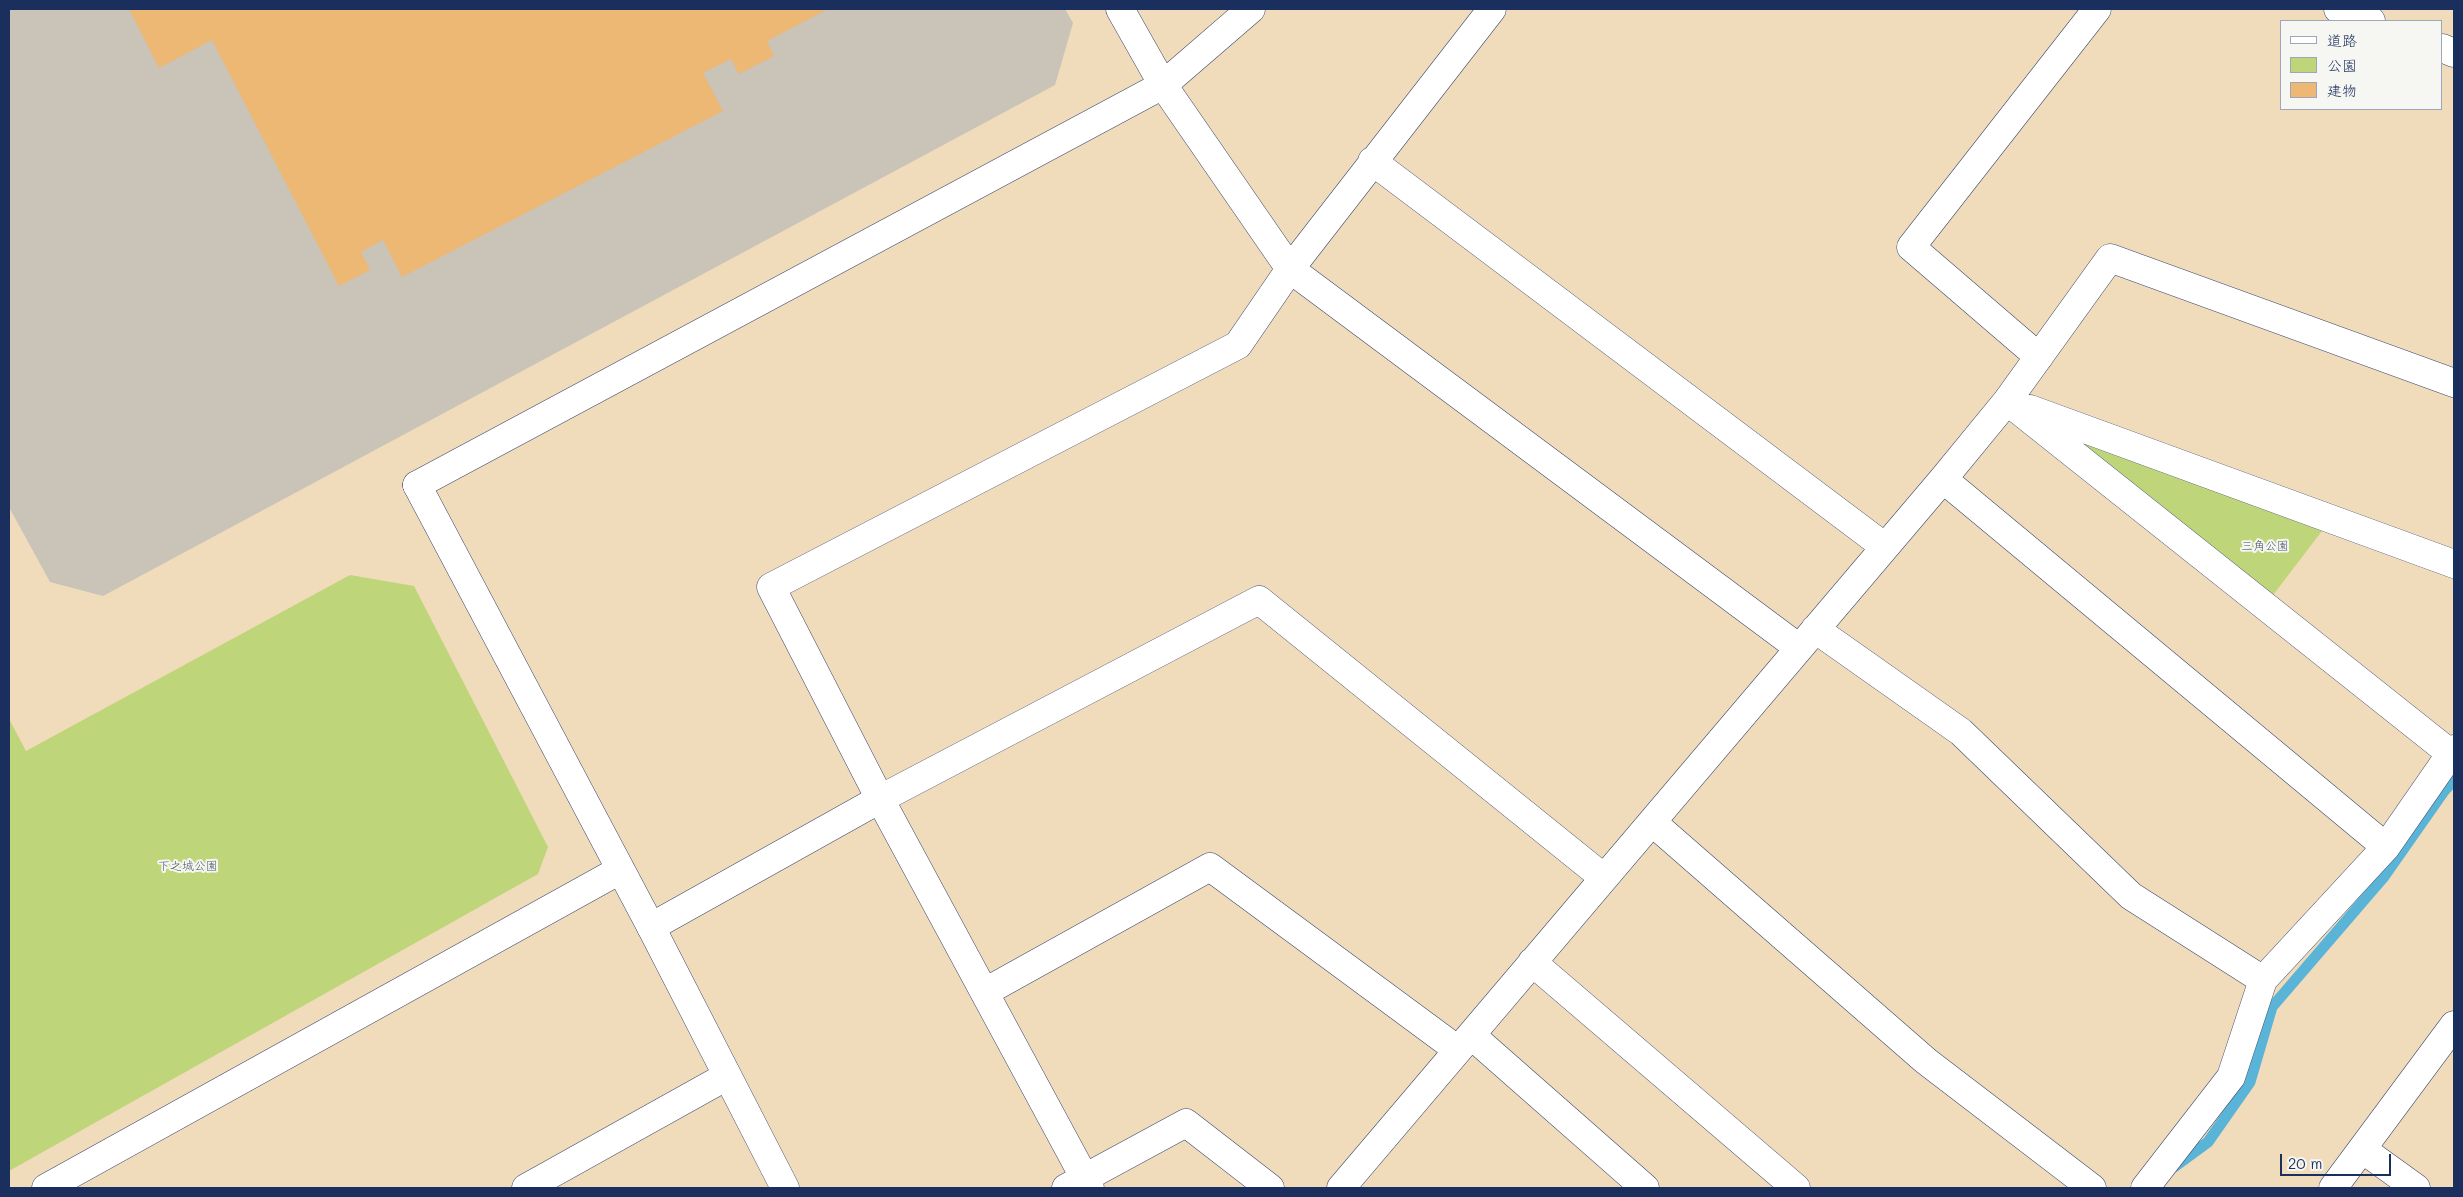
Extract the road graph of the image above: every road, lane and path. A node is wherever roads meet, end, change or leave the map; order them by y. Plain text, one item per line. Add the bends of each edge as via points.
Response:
1 (1120, 9) edge
2 (1251, 9) edge
3 (1492, 9) edge
4 (2097, 9) edge
5 (2338, 9) edge
6 (2368, 20) edge
7 (1163, 85) junction
8 (1372, 161) junction
9 (1290, 269) junction
10 (2039, 357) junction
11 (2454, 383) edge
12 (2007, 401) junction
13 (1943, 478) junction
14 (1885, 547) junction
15 (2454, 564) edge
16 (1807, 639) junction
17 (2452, 751) edge
18 (880, 799) junction
19 (1652, 822) junction
20 (2386, 847) junction
21 (620, 870) junction
22 (1604, 878) junction
23 (651, 927) junction
24 (1532, 962) junction
25 (2263, 980) junction
26 (985, 992) junction
27 (2454, 1025) edge
28 (1465, 1043) junction
29 (727, 1076) junction
30 (2362, 1149) junction
31 (1080, 1185) edge
32 (46, 1188) edge
33 (526, 1188) edge
34 (785, 1188) edge
35 (1270, 1188) edge
36 (1341, 1188) edge
37 (1645, 1188) edge
38 (1796, 1188) edge
39 (2092, 1188) edge
40 (2144, 1188) edge
41 (2333, 1188) edge
42 (2416, 1188) edge

1 - 7 street
2 - 7 street
3 - 8 street
4 - 10 street via 1911,247
5 - 6 street
7 - 9 street
7 - 21 street via 417,485
8 - 9 street
8 - 14 street
9 - 16 street
9 - 18 street via 1238,345 771,587
10 - 11 street via 2110,258
10 - 12 street
12 - 13 street
12 - 15 street
12 - 17 street
13 - 14 street
13 - 20 street
14 - 16 street
16 - 19 street
16 - 25 street via 1961,732 2131,896
17 - 20 street
18 - 22 street via 1259,600
18 - 23 street
18 - 26 street
19 - 22 street
19 - 39 street via 1926,1061
20 - 25 street
21 - 23 street
21 - 32 street
22 - 24 street
23 - 29 street
24 - 28 street
24 - 38 street
25 - 40 street via 2231,1077
26 - 28 street via 1210,867
26 - 31 street
27 - 30 street
28 - 36 street
28 - 37 street
29 - 33 street
29 - 34 street
30 - 41 street
30 - 42 street
31 - 35 street via 1186,1123

